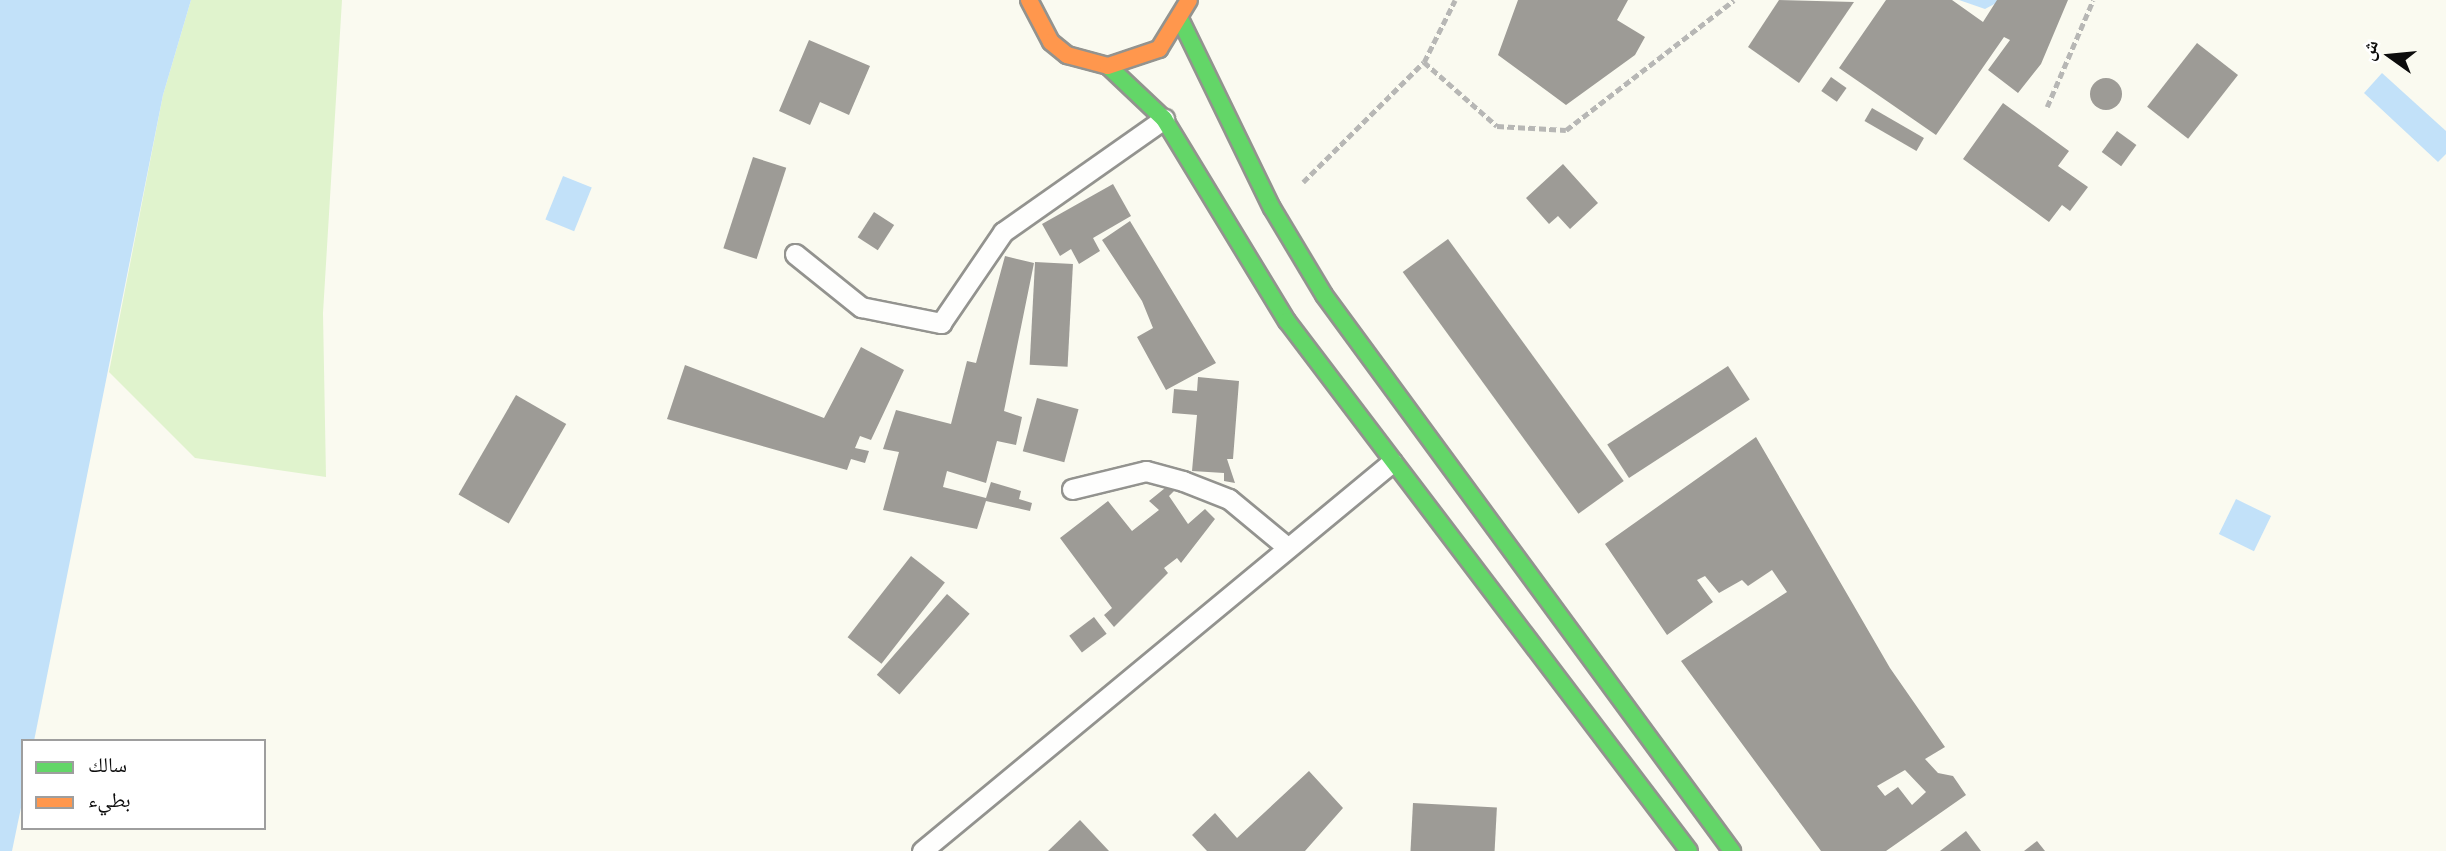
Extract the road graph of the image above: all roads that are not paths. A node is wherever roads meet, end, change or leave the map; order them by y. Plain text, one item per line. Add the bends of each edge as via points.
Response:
1 (1029, 0) edge
2 (1188, 0) edge
3 (1181, 21) junction
4 (1108, 66) junction
5 (1164, 119) junction
6 (794, 254) dead end
7 (1392, 462) junction
8 (1072, 489) dead end
9 (1287, 547) junction
10 (922, 851) edge
11 (1689, 851) edge
12 (1732, 851) edge

1 - 4 main road via 1051,42 1067,55
2 - 3 main road
3 - 4 main road via 1143,58
3 - 12 main road via 1272,208 1354,338
4 - 5 main road
5 - 6 lane via 1003,232 941,323 861,307
5 - 7 main road via 1254,273
7 - 9 lane
7 - 11 main road
8 - 9 lane via 1146,471 1229,499
9 - 10 lane

